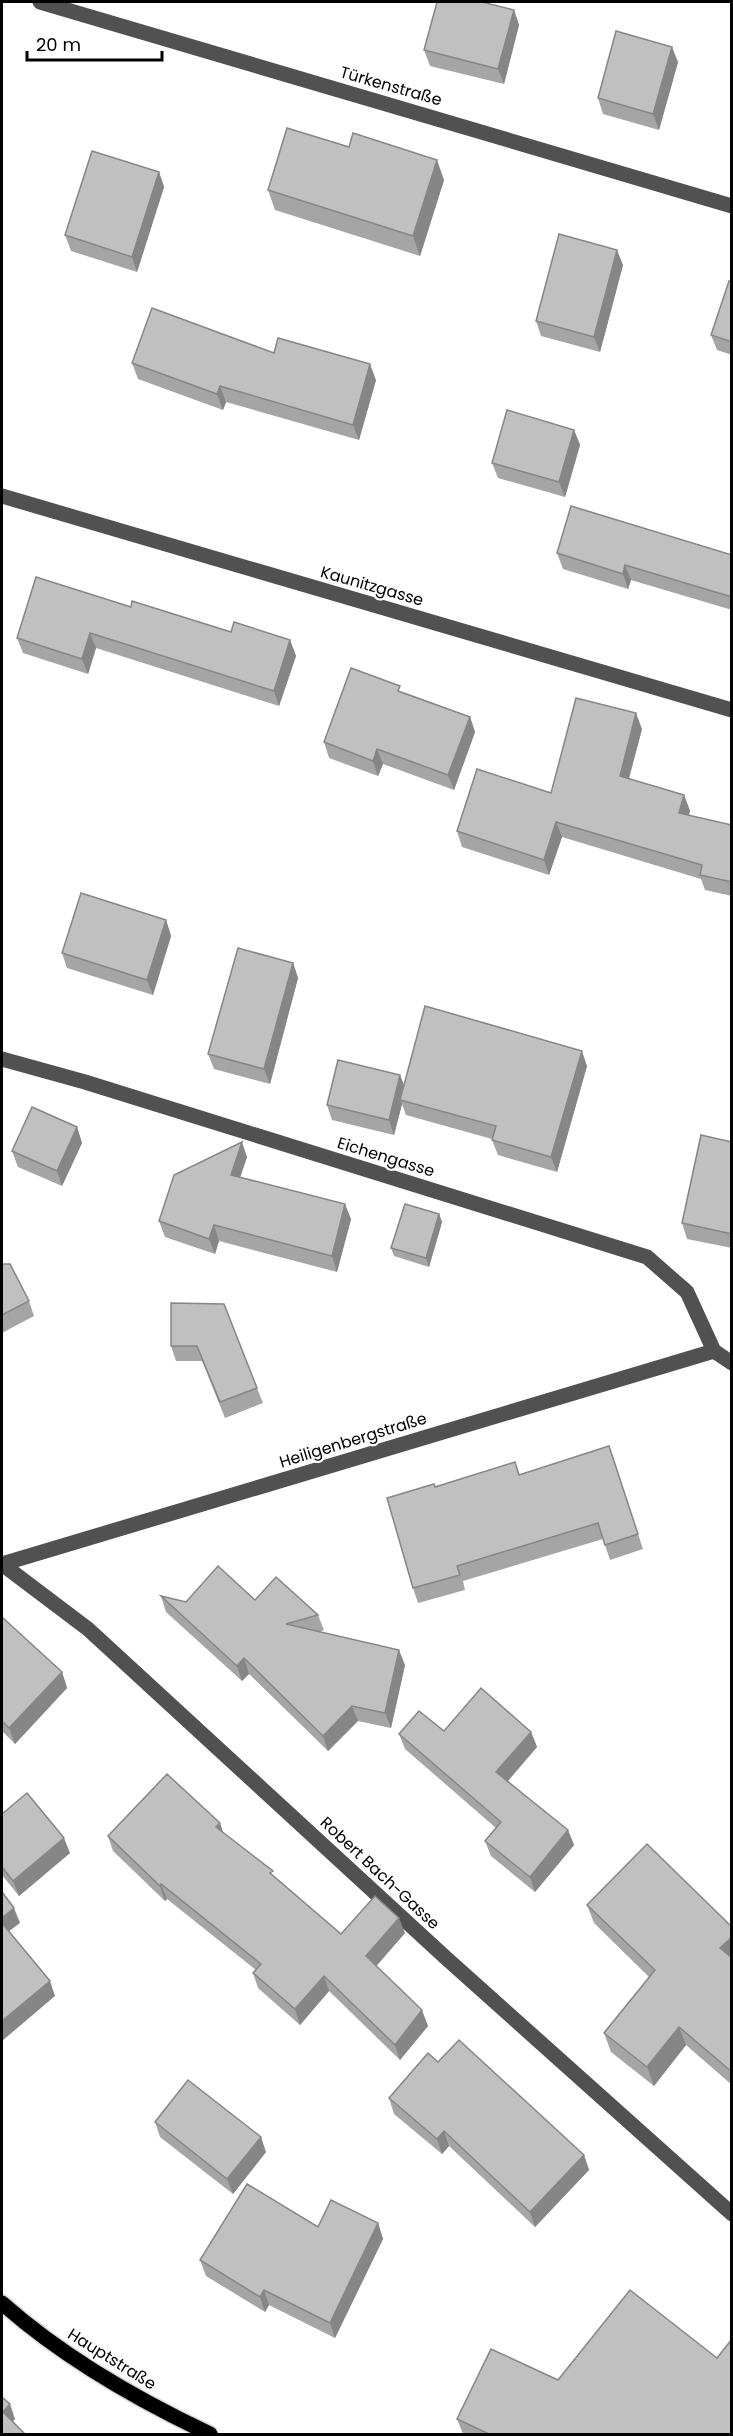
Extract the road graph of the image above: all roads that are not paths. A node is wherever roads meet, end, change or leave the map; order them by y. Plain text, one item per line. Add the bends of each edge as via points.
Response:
1 (40, 2) edge
2 (732, 206) edge
3 (2, 496) edge
4 (732, 710) edge
5 (2, 1059) edge
6 (714, 1351) junction
7 (732, 1363) edge
8 (2, 1564) edge
9 (732, 2214) edge
10 (2, 2303) edge
11 (210, 2434) edge

1 - 2 street, Türkenstraße
3 - 4 street, Kaunitzgasse
5 - 6 street, Eichengasse via 647,1257 687,1292
6 - 7 street
6 - 8 street, Heiligenbergstraße
8 - 9 street, Robert Bach-Gasse via 88,1629
10 - 11 main road, Hauptstraße via 82,2364 131,2395

